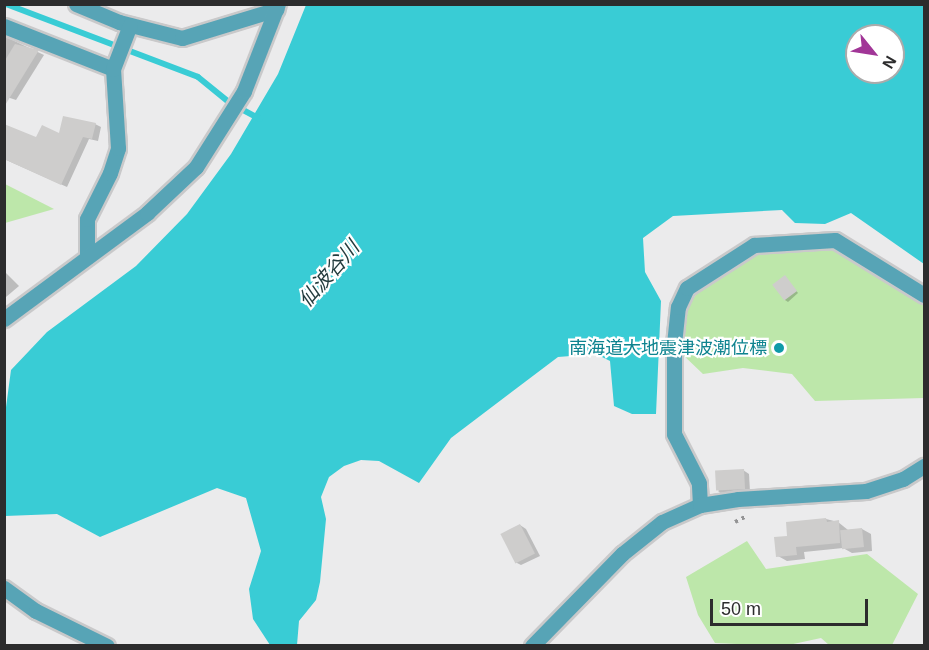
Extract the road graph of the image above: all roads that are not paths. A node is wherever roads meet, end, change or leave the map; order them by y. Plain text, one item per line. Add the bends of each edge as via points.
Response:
1 (76, 4) edge
2 (278, 7) edge
3 (4, 26) edge
4 (128, 30) junction
5 (115, 64) junction
6 (87, 257) junction
7 (924, 295) edge
8 (4, 319) edge
9 (924, 466) edge
10 (700, 505) junction
11 (4, 588) edge
12 (107, 645) edge
13 (532, 645) edge

1 - 4 street
2 - 4 street via 182,38
2 - 6 street via 254,68 223,129 196,167 147,213
3 - 5 street
4 - 5 street
5 - 6 street via 118,148 110,174 87,219
6 - 8 street
7 - 10 street via 835,240 754,245 687,288 678,307 674,344 674,434 699,483
9 - 10 street via 903,480 866,491
10 - 13 street via 662,522 622,554
11 - 12 street via 36,612

